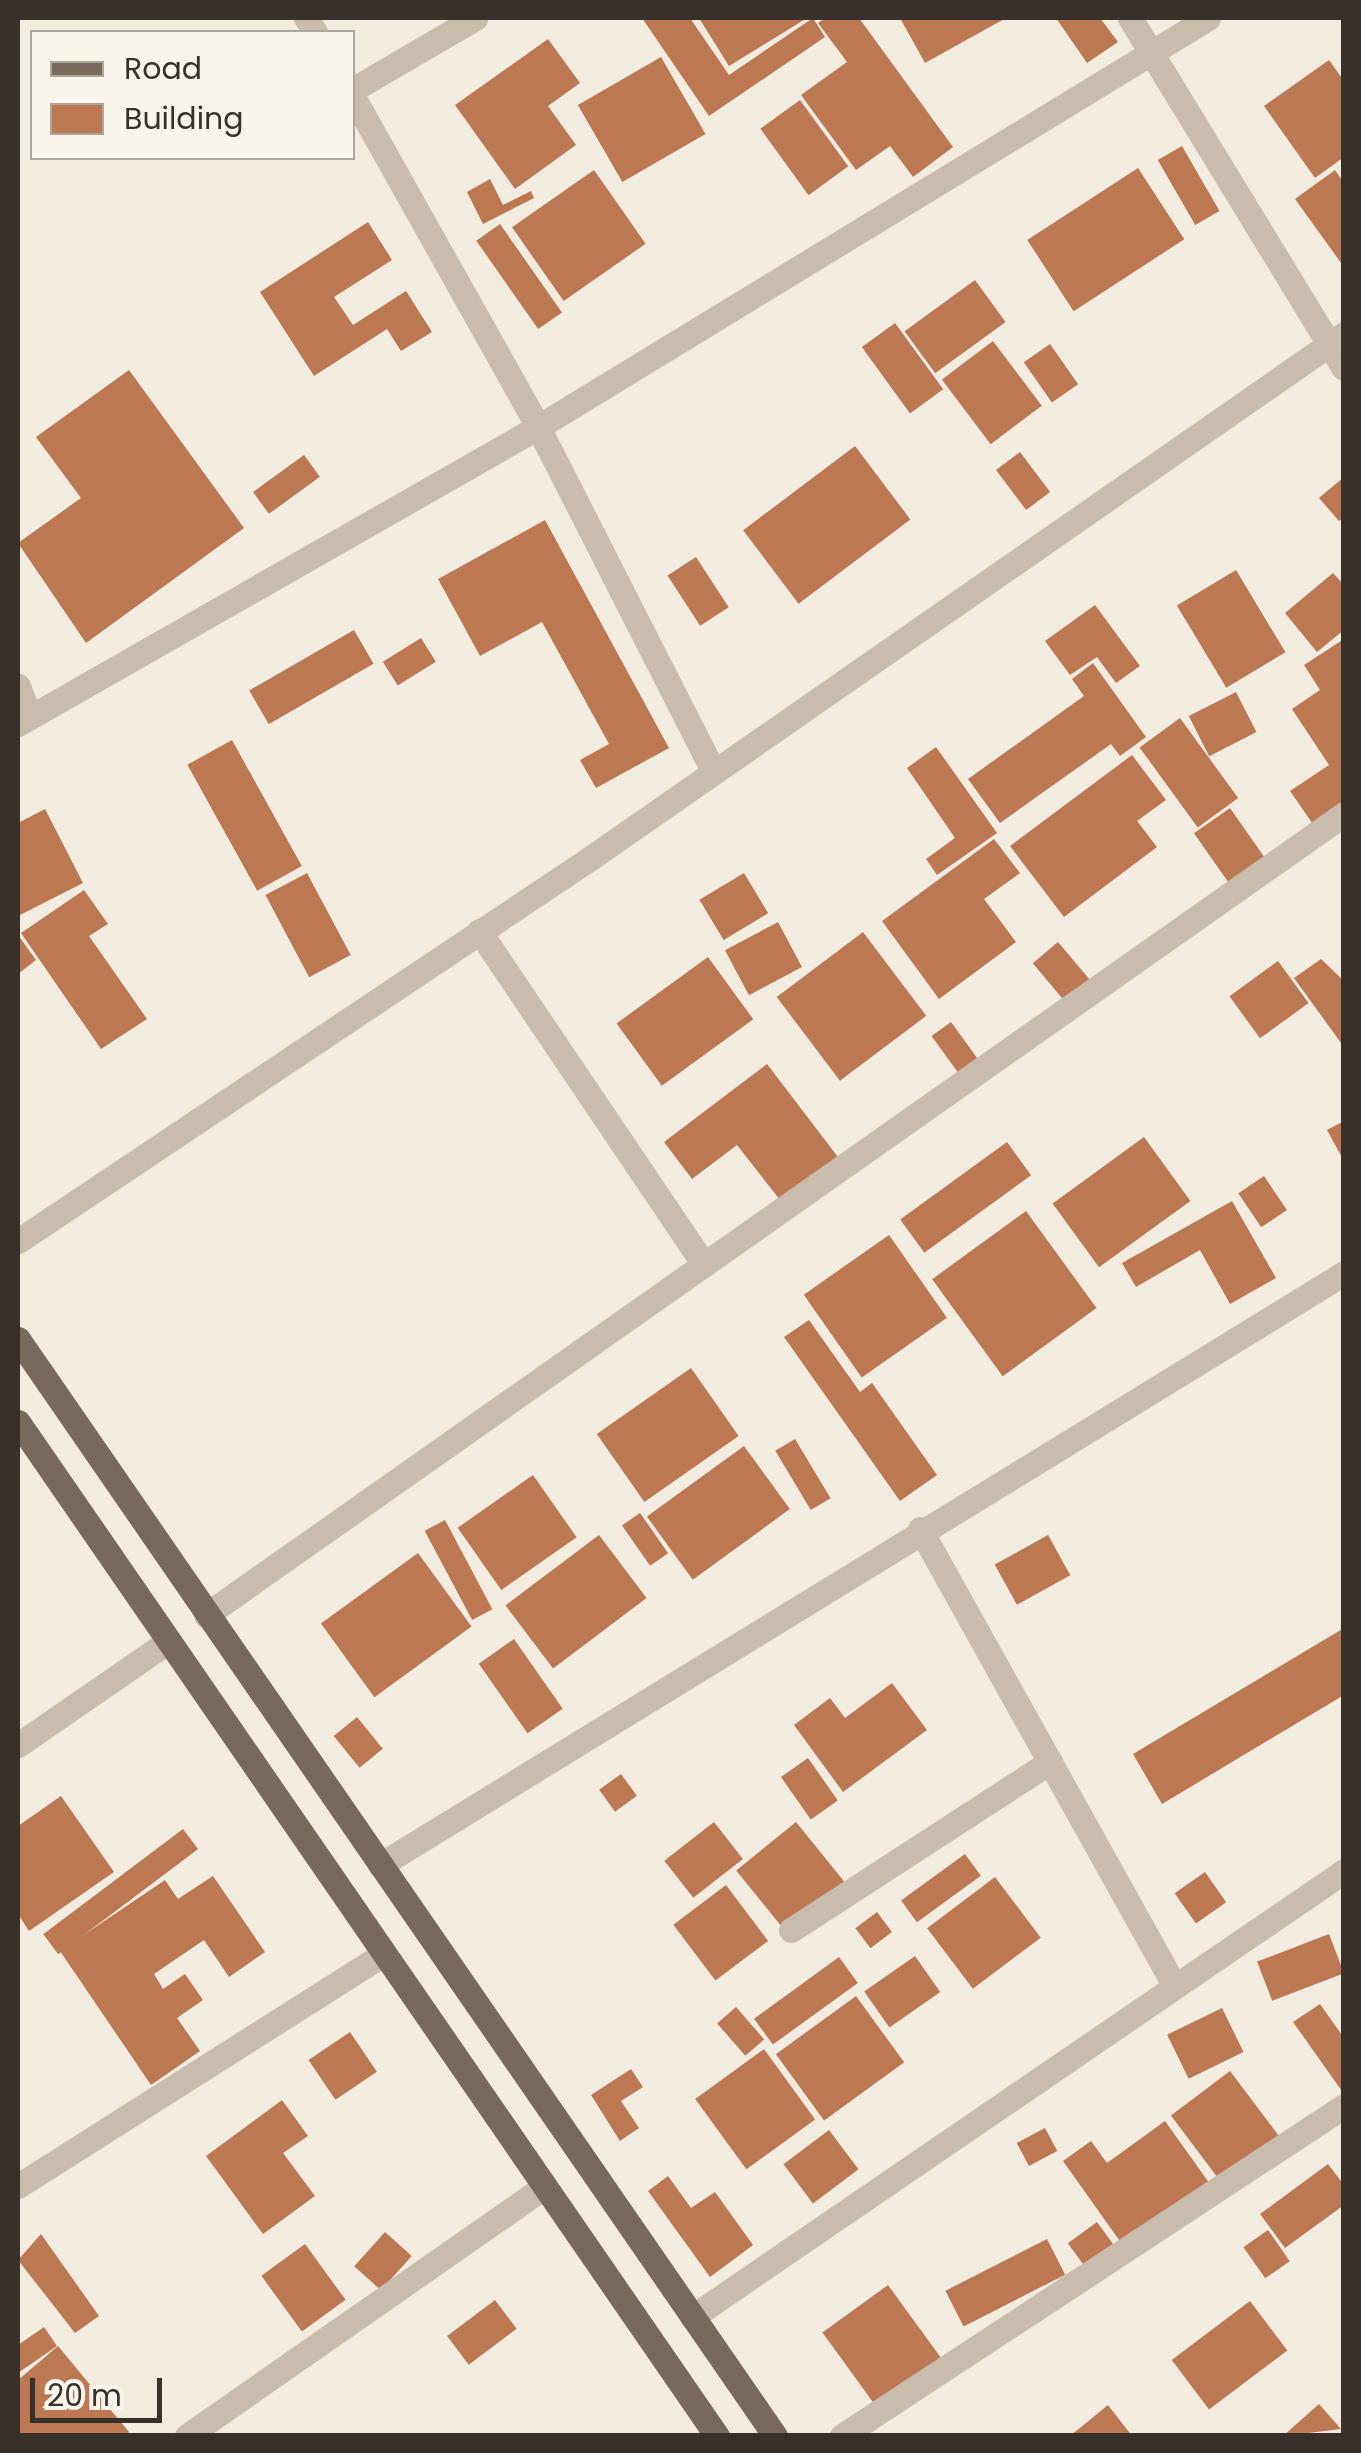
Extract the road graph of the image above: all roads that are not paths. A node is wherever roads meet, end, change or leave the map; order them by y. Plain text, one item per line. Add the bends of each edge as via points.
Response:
1 (475, 18) edge
2 (1130, 18) edge
3 (1208, 18) edge
4 (1153, 52) junction
5 (355, 90) edge
6 (355, 97) edge
7 (1336, 339) edge
8 (1344, 368) edge
9 (538, 427) junction
10 (18, 686) edge
11 (24, 720) edge
12 (714, 772) junction
13 (1344, 814) edge
14 (479, 931) junction
15 (18, 1241) edge
16 (704, 1264) junction
17 (1344, 1273) edge
18 (18, 1338) edge
19 (18, 1422) edge
20 (920, 1529) junction
21 (206, 1615) junction
22 (166, 1643) junction
23 (18, 1745) edge
24 (1050, 1762) junction
25 (380, 1865) junction
26 (1344, 1871) edge
27 (791, 1930) dead end
28 (382, 1955) junction
29 (1173, 1982) junction
30 (1344, 2106) edge
31 (18, 2186) edge
32 (544, 2187) junction
33 (692, 2317) junction
34 (187, 2436) edge
35 (717, 2436) edge
36 (776, 2436) edge
37 (842, 2436) edge

1 - 5 street
2 - 4 street
3 - 4 street
4 - 7 street
4 - 9 street
6 - 9 street
7 - 8 street
7 - 12 street
9 - 11 street
9 - 12 street
10 - 11 street
12 - 14 street
13 - 16 street
14 - 15 street
14 - 16 street
16 - 21 street
17 - 20 street
18 - 21 main road
19 - 22 main road
20 - 24 street
20 - 25 street
21 - 25 main road
22 - 23 street
22 - 28 main road
24 - 27 street
24 - 29 street
25 - 33 main road
26 - 29 street
28 - 31 street
28 - 32 main road
29 - 33 street
30 - 37 street
32 - 34 street
32 - 35 main road
33 - 36 main road

